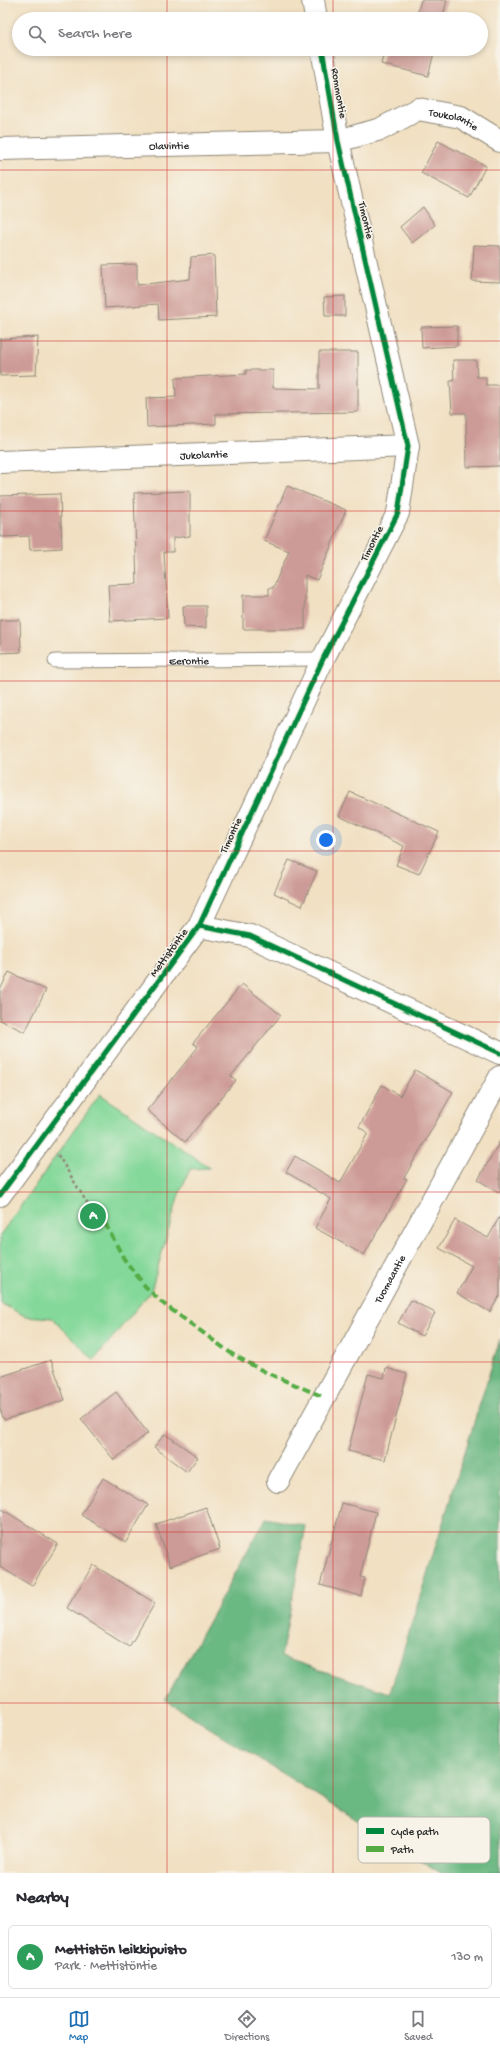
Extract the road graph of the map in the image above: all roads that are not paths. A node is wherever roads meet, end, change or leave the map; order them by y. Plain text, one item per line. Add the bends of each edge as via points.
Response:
1 (313, 0) edge
2 (315, 12) edge
3 (323, 56) edge
4 (338, 141) junction
5 (500, 141) edge
6 (0, 149) edge
7 (408, 446) junction
8 (0, 462) edge
9 (323, 658) junction
10 (55, 661) dead end
11 (199, 926) junction
12 (500, 1053) edge
13 (500, 1076) edge
14 (0, 1195) edge
15 (278, 1481) dead end

1 - 2 street
3 - 4 street, Rommontie
4 - 5 street, Toukolantie via 381,129 418,109 461,117
4 - 6 street, Olavintie
4 - 7 street, Timontie
7 - 8 street, Jukolantie
7 - 9 street, Timontie via 398,513
9 - 10 lane, Eerontie
9 - 11 street, Timontie
11 - 12 street, Mettistöntie via 250,936
11 - 14 street, Mettistöntie
13 - 15 street, Tuomaantie

